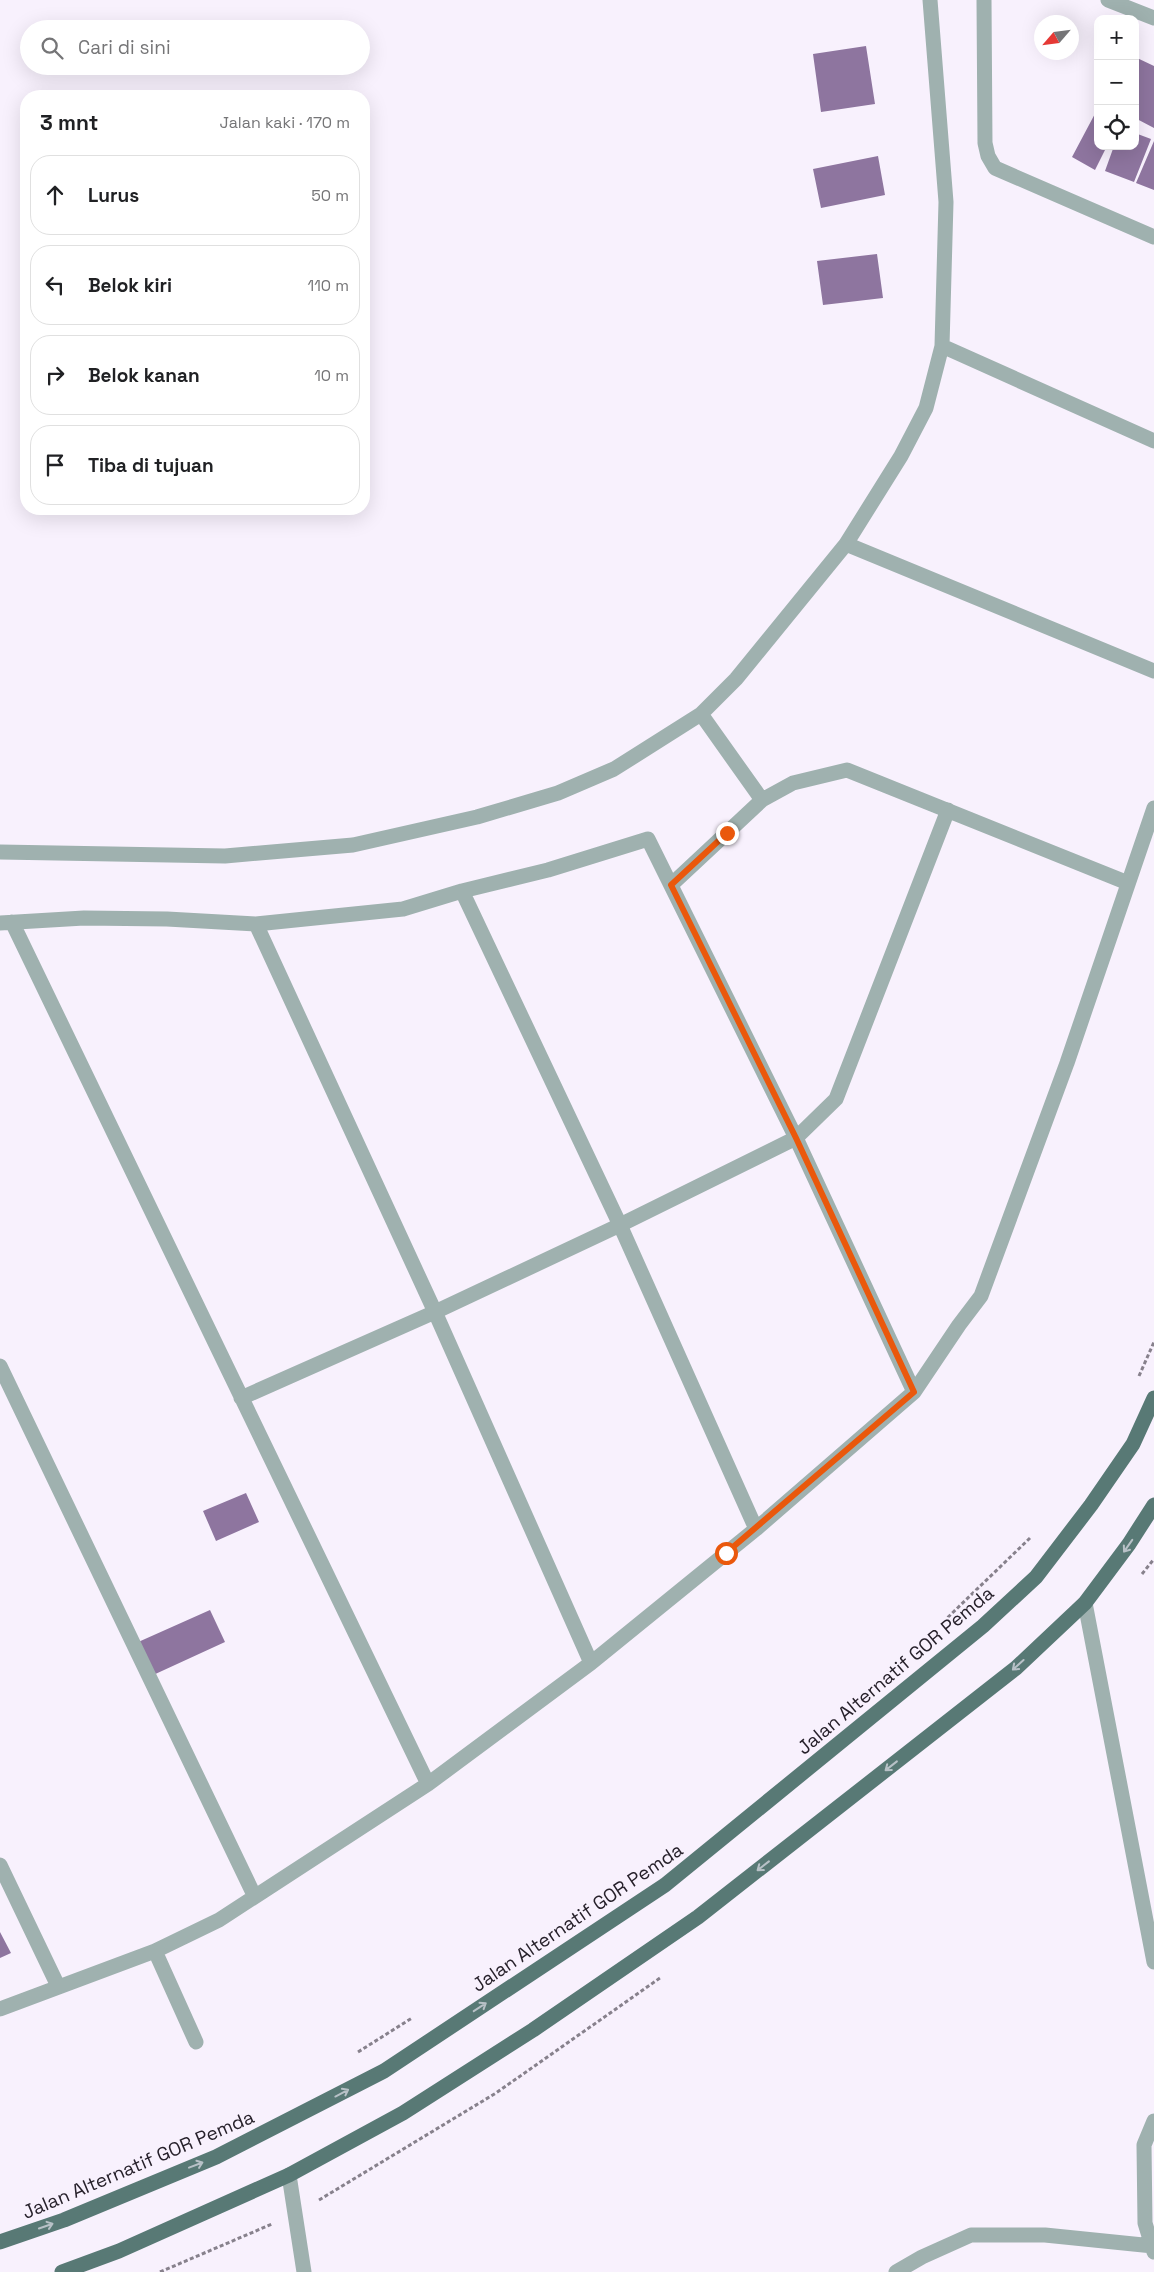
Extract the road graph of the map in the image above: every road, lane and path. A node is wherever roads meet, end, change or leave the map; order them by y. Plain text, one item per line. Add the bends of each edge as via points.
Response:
1 (930, 0) edge
2 (984, 0) edge
3 (1108, 0) edge
4 (1154, 18) edge
5 (1154, 237) edge
6 (942, 346) junction
7 (1154, 442) edge
8 (846, 544) junction
9 (1154, 670) edge
10 (701, 714) junction
11 (762, 800) junction
12 (1154, 808) edge
13 (948, 810) junction
14 (0, 852) edge
15 (1128, 883) junction
16 (671, 885) junction
17 (462, 891) junction
18 (6, 923) edge
19 (256, 924) junction
20 (796, 1138) junction
21 (620, 1225) junction
22 (435, 1312) junction
23 (1154, 1342) edge
24 (0, 1366) edge
25 (1138, 1376) dead end
26 (914, 1392) junction
27 (241, 1398) junction
28 (1154, 1398) edge
29 (1154, 1505) edge
30 (756, 1529) junction
31 (1035, 1532) dead end
32 (1085, 1603) junction
33 (936, 1628) dead end
34 (591, 1663) junction
35 (428, 1784) junction
36 (0, 1864) edge
37 (254, 1895) junction
38 (155, 1951) junction
39 (1154, 1962) edge
40 (58, 1986) junction
41 (0, 2010) edge
42 (414, 2017) dead end
43 (196, 2042) dead end
44 (356, 2053) dead end
45 (1154, 2122) edge
46 (289, 2175) junction
47 (0, 2242) edge
48 (1153, 2246) edge
49 (1154, 2252) edge
50 (62, 2272) edge
51 (304, 2272) edge
52 (896, 2272) edge

1 - 6 street via 946,202
2 - 5 street via 985,143 995,168
3 - 4 street
6 - 7 street
6 - 8 street via 926,408 901,456
8 - 9 street
8 - 10 street via 736,679
10 - 11 street
10 - 14 street via 614,769 558,793 477,817 353,845 225,856
11 - 13 street via 793,783 847,770
11 - 16 street
12 - 15 street
13 - 15 street
13 - 20 street via 836,1099
15 - 26 street via 1067,1063 981,1296
16 - 17 street via 648,839 548,870
16 - 20 street
17 - 19 street via 403,909
17 - 21 street
18 - 19 street via 94,918
18 - 27 street
19 - 22 street
20 - 21 street
20 - 26 street
21 - 22 street
21 - 30 street
22 - 27 street
22 - 34 street
23 - 25 path
24 - 37 street
26 - 30 street
27 - 35 street
47 -> 28 main road, Jalan Alternatif GOR Pemda via 64,2220 216,2157 384,2071 665,1885 976,1632 1036,1577 1134,1444
29 -> 32 main road
30 - 34 street
31 - 33 path
32 - 39 street
32 -> 46 main road via 1016,1668 698,1916 533,2030 403,2113
34 - 35 street
35 - 37 street
36 - 40 street
37 - 38 street via 219,1920
38 - 40 street
38 - 43 street
40 - 41 street
42 - 44 path
45 - 48 street via 1144,2144 1145,2223
46 - 50 main road via 119,2251
46 - 51 street
48 - 49 street
48 - 52 street via 1045,2235 971,2234

